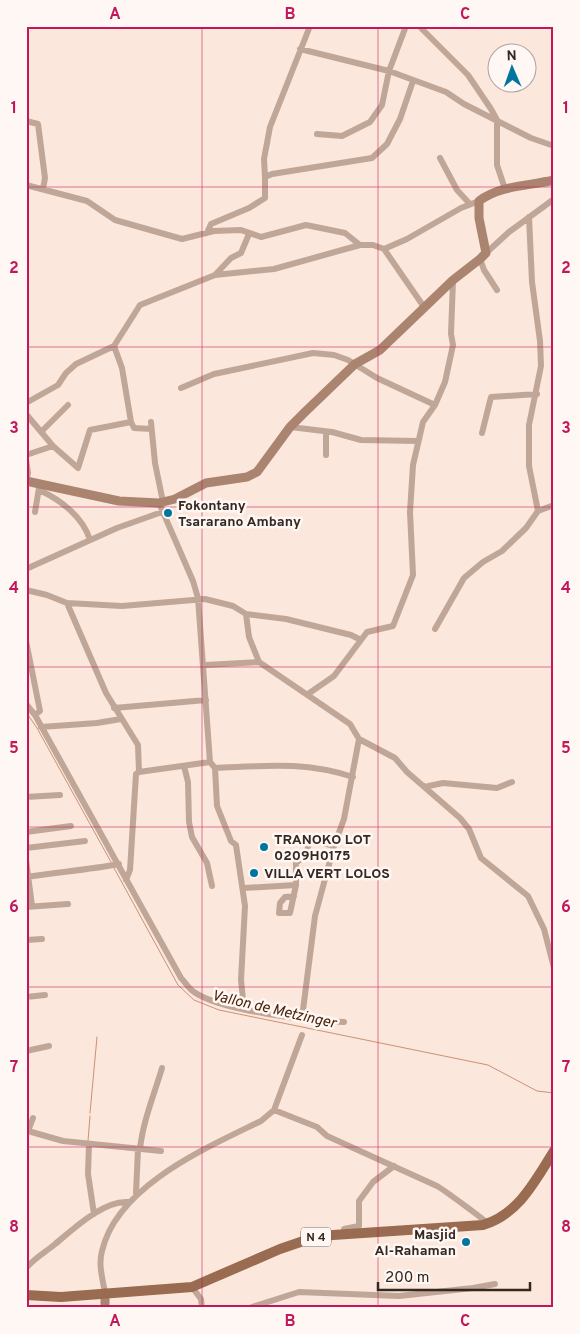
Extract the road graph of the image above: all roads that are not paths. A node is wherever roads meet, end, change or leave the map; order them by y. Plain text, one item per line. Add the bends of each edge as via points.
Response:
1 (310, 26) edge
2 (406, 26) edge
3 (419, 26) edge
4 (300, 49) junction
5 (389, 71) junction
6 (413, 81) junction
7 (497, 120) junction
8 (26, 121) edge
9 (316, 134) dead end
10 (554, 146) edge
11 (440, 158) dead end
12 (265, 177) junction
13 (554, 180) edge
14 (26, 185) edge
15 (42, 188) junction
16 (505, 189) junction
17 (554, 200) edge
18 (475, 203) junction
19 (529, 217) junction
20 (207, 233) junction
21 (249, 234) junction
22 (360, 245) junction
23 (384, 249) junction
24 (483, 256) junction
25 (215, 275) junction
26 (453, 280) junction
27 (497, 290) dead end
28 (424, 307) junction
29 (114, 346) junction
30 (355, 364) junction
31 (181, 388) dead end
32 (537, 394) junction
33 (26, 403) edge
34 (68, 405) dead end
35 (435, 405) junction
36 (26, 414) edge
37 (131, 422) junction
38 (290, 427) junction
39 (42, 430) junction
40 (326, 433) junction
41 (482, 433) dead end
42 (418, 441) junction
43 (53, 446) junction
44 (26, 455) edge
45 (326, 455) dead end
46 (26, 460) edge
47 (26, 481) edge
48 (40, 487) junction
49 (554, 505) edge
50 (161, 506) junction
51 (538, 511) junction
52 (35, 512) dead end
53 (90, 540) junction
54 (26, 569) edge
55 (26, 590) edge
56 (198, 598) junction
57 (67, 603) junction
58 (246, 614) junction
59 (436, 629) dead end
60 (361, 640) junction
61 (26, 641) edge
62 (259, 662) junction
63 (205, 665) junction
64 (308, 694) junction
65 (206, 700) junction
66 (26, 704) edge
67 (114, 708) junction
68 (36, 715) junction
69 (121, 718) junction
70 (42, 727) junction
71 (359, 739) junction
72 (210, 762) junction
73 (184, 766) junction
74 (215, 768) junction
75 (139, 772) junction
76 (353, 777) junction
77 (512, 782) dead end
78 (424, 787) junction
79 (60, 795) dead end
80 (26, 797) edge
81 (71, 826) dead end
82 (26, 832) edge
83 (85, 841) dead end
84 (334, 846) junction
85 (26, 848) edge
86 (26, 860) edge
87 (119, 864) junction
88 (27, 877) edge
89 (126, 880) junction
90 (296, 885) junction
91 (212, 886) dead end
92 (244, 888) junction
93 (294, 896) dead end
94 (68, 904) dead end
95 (29, 907) edge
96 (42, 939) dead end
97 (26, 940) edge
98 (554, 968) edge
99 (45, 995) dead end
100 (26, 997) edge
101 (244, 1008) junction
102 (302, 1018) junction
103 (344, 1022) dead end
104 (302, 1034) dead end
105 (49, 1046) dead end
106 (26, 1051) edge
107 (162, 1068) dead end
108 (274, 1110) junction
109 (33, 1118) dead end
110 (89, 1144) junction
111 (139, 1149) junction
112 (161, 1151) dead end
113 (554, 1151) edge
114 (394, 1166) junction
115 (136, 1194) junction
116 (128, 1202) junction
117 (94, 1214) junction
118 (487, 1224) junction
119 (344, 1233) junction
120 (26, 1268) edge
121 (495, 1284) dead end
122 (192, 1287) junction
123 (105, 1293) junction
124 (26, 1296) edge
125 (105, 1308) edge
126 (202, 1308) edge
127 (249, 1308) edge

1 - 4 street
2 - 5 street
3 - 7 street via 474,81
4 - 5 street
4 - 12 street via 266,141
5 - 6 street
5 - 9 street via 382,105 370,122 342,136
6 - 7 street via 446,92
6 - 12 street via 387,144 372,158
7 - 10 street
7 - 16 street via 496,165
8 - 15 street via 38,124 45,172
11 - 18 street via 457,190
12 - 20 street via 265,198 212,224
13 - 16 street
14 - 15 street
15 - 20 street via 87,201 115,220 163,235 182,239
16 - 18 street
17 - 19 street
18 - 23 street
18 - 24 street
19 - 24 street
19 - 32 street via 532,282 542,366
20 - 21 street via 241,230
21 - 22 street via 261,237 306,225 345,233
21 - 25 street via 241,253 231,258
22 - 23 street
22 - 25 street via 274,269
23 - 28 street
24 - 26 street
24 - 27 street via 484,270
25 - 29 street via 140,305
26 - 28 street
26 - 35 street via 452,346 445,382
28 - 30 street via 380,350
29 - 33 street via 76,364 58,385
29 - 37 street via 122,368
30 - 31 street via 334,355 313,353 214,374
30 - 35 street via 376,378
30 - 38 street
32 - 41 street via 491,396
32 - 51 street via 532,412 529,466
34 - 39 street
35 - 42 street via 422,422
36 - 39 street
37 - 43 street via 90,430 78,468
37 - 50 street via 134,428 151,426
38 - 40 street
38 - 50 street via 257,472 247,477 206,483
39 - 43 street
40 - 42 street via 361,440
40 - 45 street
42 - 60 street via 410,494 411,582 393,626 367,632
43 - 44 street
46 - 47 street
47 - 48 street
48 - 50 street
48 - 52 street
48 - 53 street via 83,522
49 - 51 street
50 - 53 street
50 - 56 street
51 - 59 street via 526,528 502,550 464,578
53 - 54 street
55 - 57 street
56 - 57 street via 122,606
56 - 58 street via 233,606
56 - 63 street
57 - 67 street
58 - 60 street via 286,619
58 - 62 street via 249,636
60 - 64 street via 334,676
61 - 68 street via 40,711
62 - 63 street
62 - 64 street
63 - 65 street
64 - 71 street via 350,724
65 - 67 street
65 - 72 street
66 - 68 street
67 - 69 street
68 - 70 street
69 - 70 street
69 - 75 street via 138,745
70 - 87 street
71 - 76 street
71 - 78 street via 395,758
72 - 73 street
72 - 74 street
73 - 75 street
73 - 91 street via 192,837 207,863
74 - 76 street via 289,764
74 - 92 street via 217,806 231,841 236,845
75 - 89 street via 136,774 130,870
76 - 84 street
77 - 78 street via 497,788 442,783
78 - 98 street via 469,829 481,858 528,896 544,929
79 - 80 street
81 - 82 street
83 - 85 street
84 - 90 street via 310,839 306,856 296,863
84 - 102 street via 316,916
86 - 88 street
87 - 88 street
87 - 89 street
88 - 95 street
89 - 101 street via 192,992
90 - 92 street
90 - 93 street
92 - 101 street via 241,980
94 - 95 street
96 - 97 street
99 - 100 street
101 - 102 street
102 - 103 street
104 - 108 street
105 - 106 street
107 - 111 street
108 - 114 street via 317,1127 327,1136
108 - 115 street via 261,1121 176,1167
109 - 110 street via 28,1131 49,1139
110 - 111 street
110 - 117 street via 88,1174
111 - 112 street
111 - 115 street
113 - 118 main road, N 4 via 515,1208
114 - 118 street via 448,1192 484,1218
114 - 119 street via 373,1182 360,1201 360,1226 347,1227
115 - 116 street
116 - 117 street
116 - 123 street via 102,1251
117 - 120 street via 76,1225
118 - 119 main road, N 4
119 - 122 main road, N 4 via 305,1239
121 - 127 street via 400,1296 299,1292
122 - 123 main road, N 4
122 - 126 street via 201,1299
123 - 124 main road, N 4
123 - 125 street

